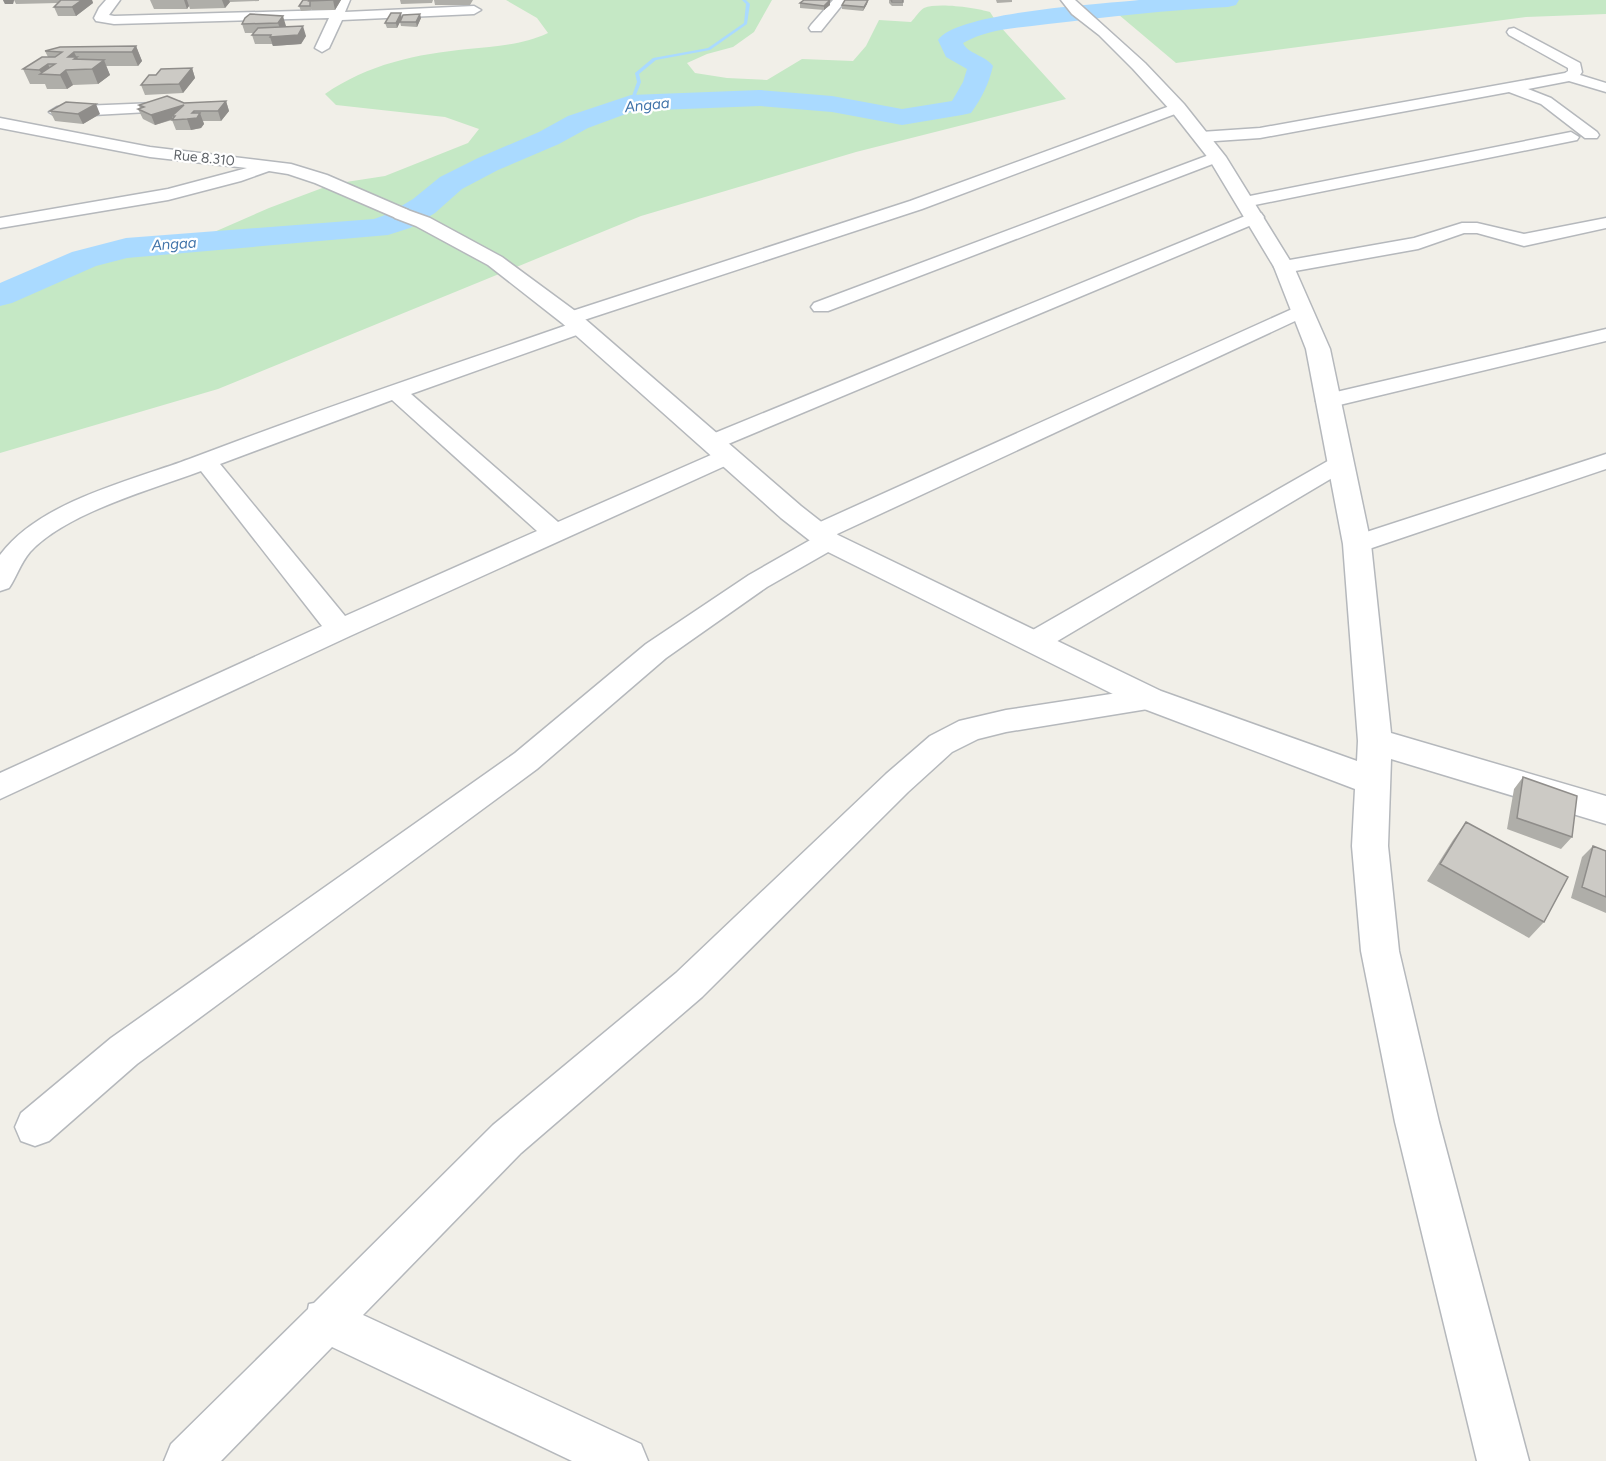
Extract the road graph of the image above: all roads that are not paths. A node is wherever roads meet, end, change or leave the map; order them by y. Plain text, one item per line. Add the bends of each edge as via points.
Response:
1 (114, 0) edge
2 (344, 0) edge
3 (840, 0) edge
4 (474, 10) dead end
5 (1077, 10) edge
6 (337, 15) junction
7 (816, 28) dead end
8 (1514, 32) dead end
9 (322, 48) dead end
10 (1570, 77) junction
11 (1511, 88) junction
12 (1606, 88) edge
13 (192, 107) edge
14 (1178, 108) junction
15 (0, 116) edge
16 (0, 123) edge
17 (1591, 135) dead end
18 (1571, 137) dead end
19 (1209, 147) junction
20 (269, 165) junction
21 (1250, 209) junction
22 (402, 214) joint
23 (0, 223) edge
24 (1606, 223) edge
25 (1284, 267) junction
26 (821, 307) dead end
27 (1301, 311) junction
28 (576, 322) junction
29 (1606, 335) edge
30 (397, 393) junction
31 (1327, 401) junction
32 (720, 449) junction
33 (206, 461) junction
34 (1606, 461) edge
35 (1341, 463) junction
36 (556, 534) junction
37 (823, 537) junction
38 (1357, 544) junction
39 (0, 582) edge
40 (340, 629) junction
41 (1034, 642) junction
42 (1150, 699) junction
43 (1375, 741) junction
44 (1373, 781) junction
45 (0, 787) edge
46 (1606, 810) edge
47 (36, 1127) dead end
48 (325, 1320) junction
49 (188, 1461) edge
50 (624, 1461) edge
51 (1503, 1461) edge

1 - 6 street via 101,18
2 - 6 street
3 - 7 street
4 - 6 street
5 - 14 street via 1104,32
6 - 9 street
8 - 10 street via 1575,66
10 - 11 street
10 - 12 street
11 - 17 street via 1546,101
11 - 19 street via 1260,133
13 - 15 street
14 - 19 street
14 - 28 street via 916,205
16 - 20 street, Rue 8.310 via 142,151
18 - 21 street
19 - 21 street
19 - 26 street
20 - 22 street, Rue 8.310 via 321,179
20 - 23 street via 201,187
21 - 25 street
21 - 32 street
22 - 28 street via 495,261
24 - 25 street via 1524,240 1462,228 1419,243
25 - 27 street
27 - 31 street via 1318,349
27 - 37 street
28 - 30 street
28 - 32 street
29 - 31 street
30 - 33 street via 306,422
30 - 36 street
31 - 35 street
32 - 36 street
32 - 37 street
33 - 39 street via 37,532 18,549
33 - 40 street
34 - 38 street
35 - 38 street
35 - 41 street
36 - 40 street
37 - 41 street
37 - 47 street via 656,651 526,761 124,1051
38 - 43 street
40 - 45 street
41 - 42 street
42 - 44 street
42 - 48 street via 1006,721 970,729 942,744 689,985 507,1139
43 - 44 street
43 - 46 street
44 - 51 street via 1370,846 1380,951 1417,1122
48 - 49 street
48 - 50 street

